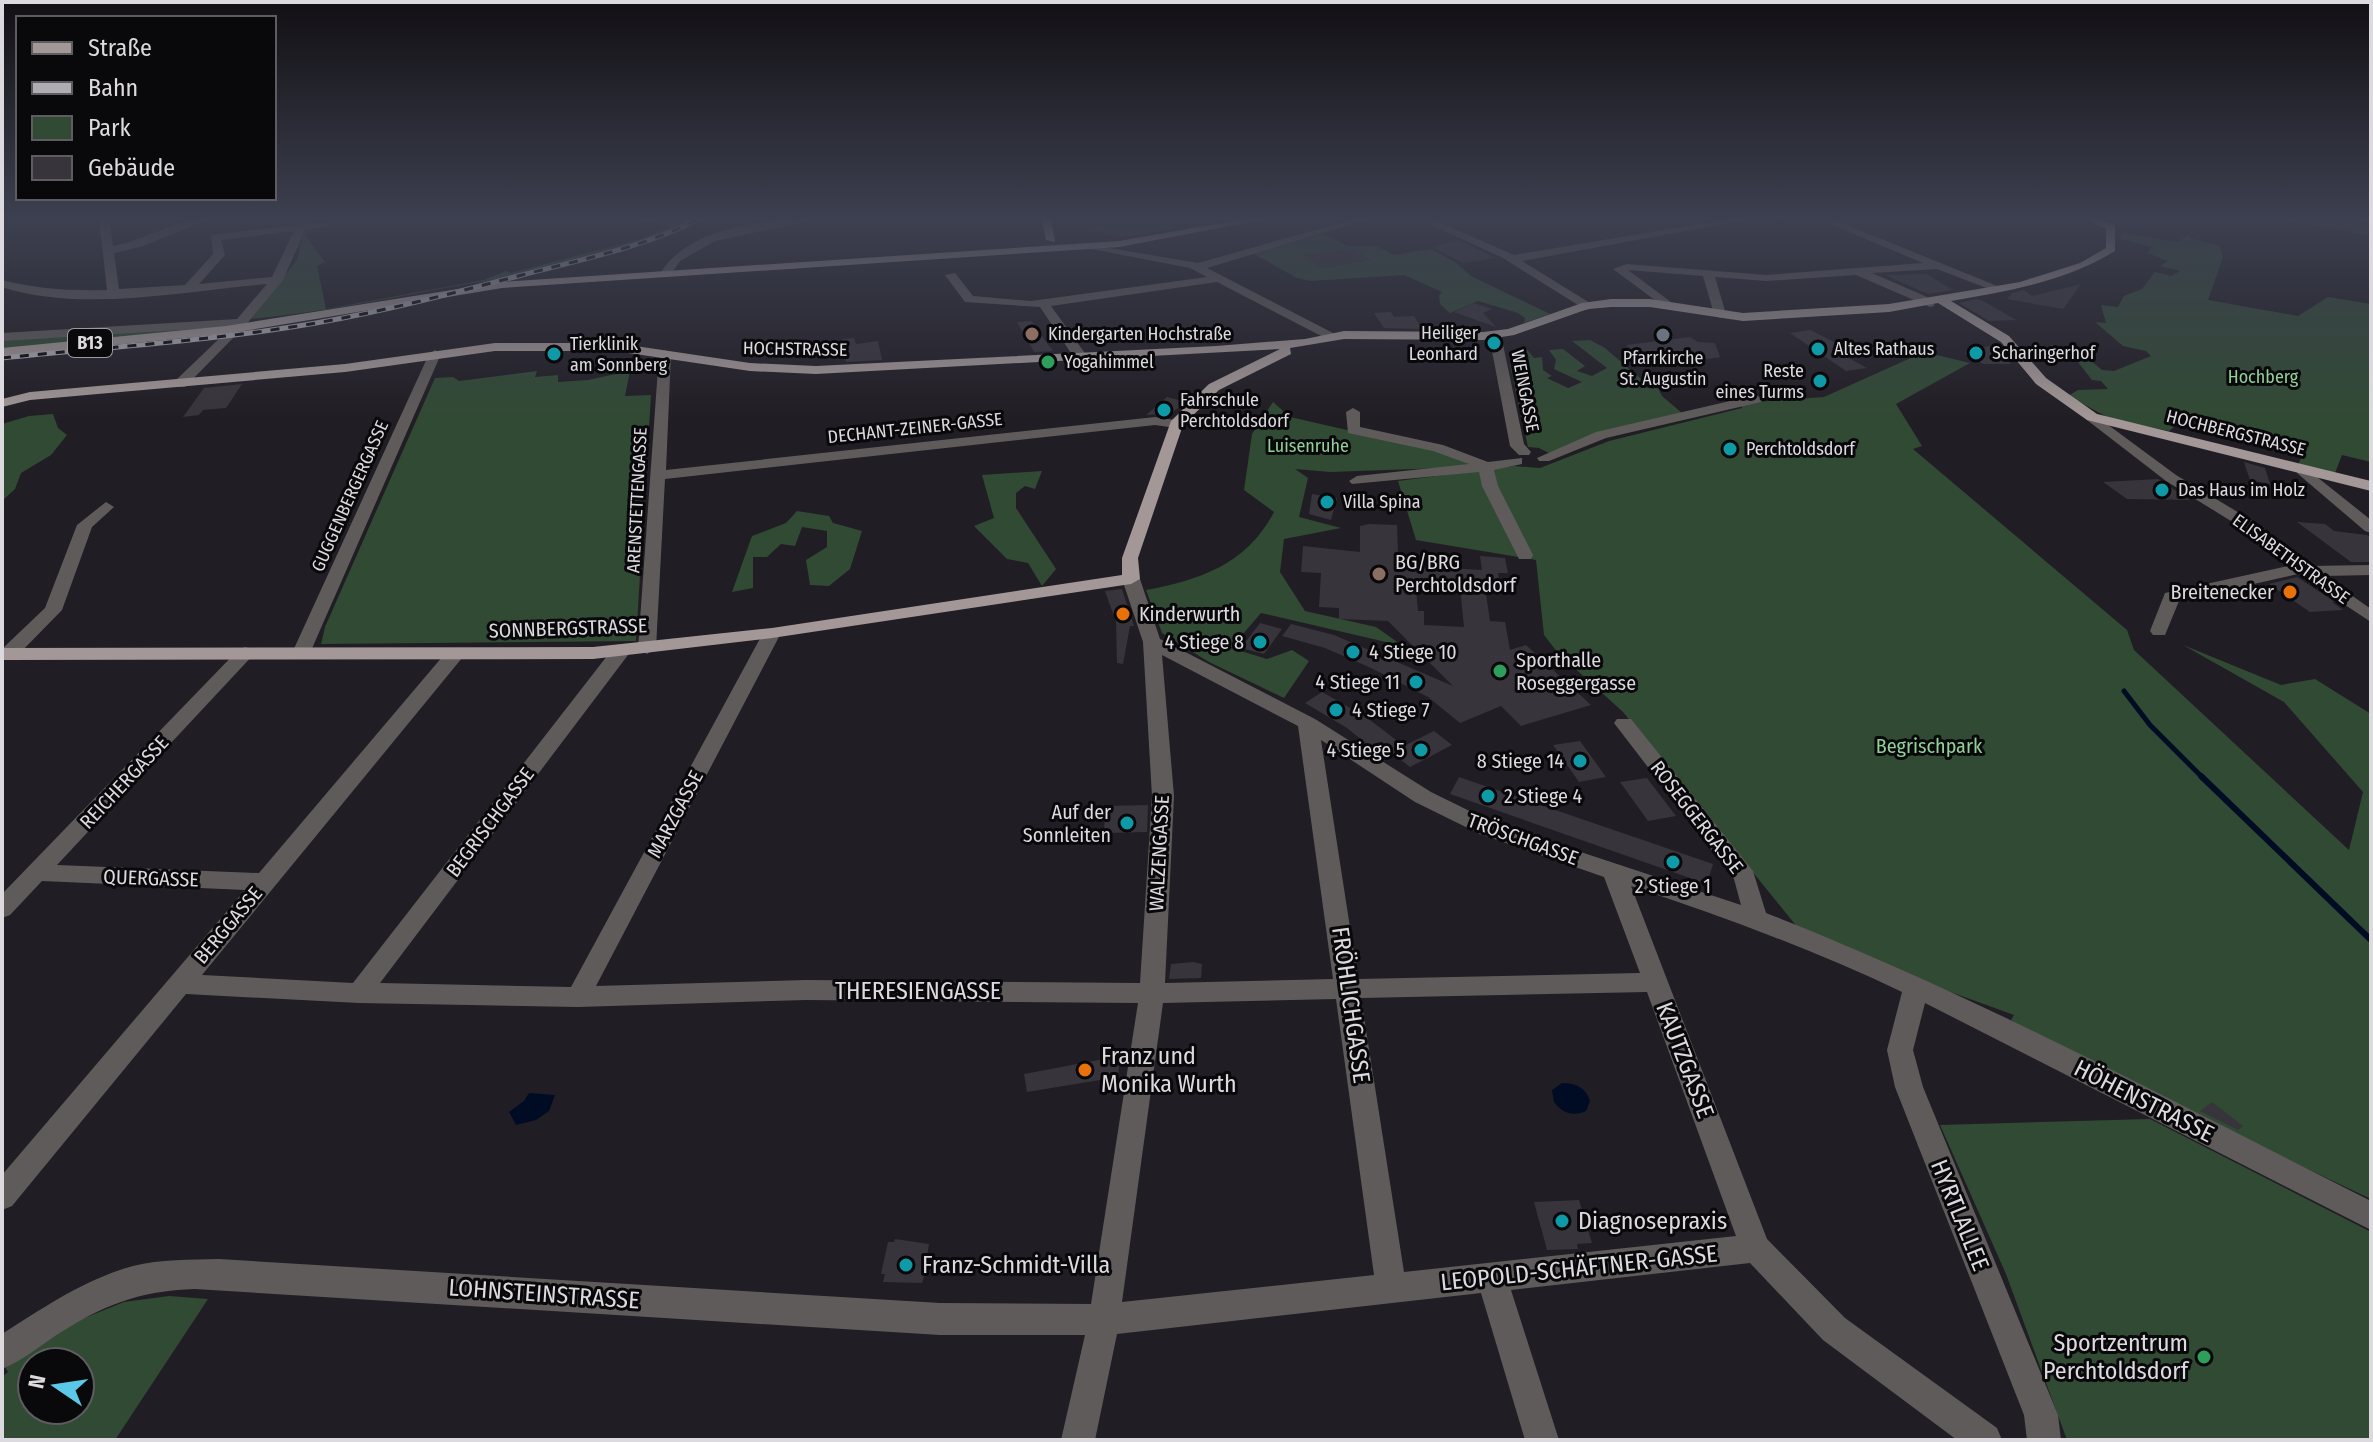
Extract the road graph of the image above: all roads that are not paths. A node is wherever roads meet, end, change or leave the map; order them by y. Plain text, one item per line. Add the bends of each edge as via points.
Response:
1 (13, 285) edge
2 (112, 285) edge
3 (200, 285) edge
4 (273, 285) edge
5 (500, 285) edge
6 (959, 285) edge
7 (1171, 285) edge
8 (1229, 285) edge
9 (1553, 285) edge
10 (1641, 285) edge
11 (1712, 285) edge
12 (1894, 285) edge
13 (1989, 285) edge
14 (2018, 285) edge
15 (190, 286) joint
16 (2001, 290) junction
17 (113, 292) junction
18 (1937, 302) junction
19 (1043, 303) junction
20 (1667, 305) junction
21 (1586, 306) junction
22 (1720, 314) junction
23 (1495, 335) junction
24 (1329, 336) junction
25 (2, 337) edge
26 (228, 337) dead end
27 (1305, 343) junction
28 (2, 352) edge
29 (435, 354) junction
30 (665, 354) junction
31 (1080, 356) junction
32 (180, 384) junction
33 (1756, 399) dead end
34 (2, 403) edge
35 (1353, 412) dead end
36 (2092, 417) junction
37 (1176, 424) junction
38 (1521, 456) junction
39 (1486, 467) junction
40 (2302, 470) junction
41 (659, 475) junction
42 (1357, 481) dead end
43 (2371, 486) edge
44 (106, 507) dead end
45 (2371, 528) edge
46 (1525, 555) dead end
47 (2303, 569) junction
48 (2371, 570) edge
49 (1131, 579) junction
50 (2371, 617) edge
51 (2159, 631) dead end
52 (772, 633) junction
53 (1152, 642) junction
54 (647, 648) junction
55 (621, 651) junction
56 (246, 653) junction
57 (301, 653) junction
58 (5, 654) edge
59 (455, 654) junction
60 (1308, 723) junction
61 (1624, 723) dead end
62 (1614, 872) junction
63 (38, 873) junction
64 (265, 882) junction
65 (2, 909) edge
66 (1756, 919) junction
67 (1656, 982) junction
68 (179, 984) junction
69 (1349, 987) junction
70 (1916, 988) junction
71 (359, 993) junction
72 (1152, 993) junction
73 (578, 997) junction
74 (2, 1197) edge
75 (2371, 1216) edge
76 (1756, 1248) junction
77 (1492, 1280) junction
78 (1391, 1287) junction
79 (1104, 1320) junction
80 (2, 1353) edge
81 (1078, 1440) edge
82 (1542, 1440) edge
83 (1985, 1440) edge
84 (2044, 1440) edge

1 - 17 street via 50,293
2 - 17 street
3 - 15 street
4 - 25 street via 241,323
5 - 28 main road, B13 via 263,325
6 - 19 street via 969,299
7 - 19 street
8 - 24 street
9 - 21 street
10 - 20 street
11 - 22 street
12 - 18 street
13 - 16 street
14 - 16 main road, HOCHSTRASSE
15 - 17 street
16 - 18 main road, HOCHSTRASSE
18 - 22 main road, HOCHSTRASSE via 1798,315
18 - 36 main road, ELISABETHSTRASSE via 2005,339 2041,381
19 - 31 street
20 - 21 main road, HOCHSTRASSE
20 - 22 main road, HOCHSTRASSE
21 - 23 main road, HOCHSTRASSE
23 - 24 main road, HOCHSTRASSE
23 - 38 street, WEINGASSE
24 - 27 main road, HOCHSTRASSE
26 - 32 street
27 - 31 main road, HOCHSTRASSE
27 - 37 main road, WALZENGASSE via 1214,387
29 - 30 main road, HOCHSTRASSE via 495,347 615,347
29 - 32 main road, HOCHSTRASSE
29 - 57 street, GUGGENBERGERGASSE
30 - 31 main road, HOCHSTRASSE via 816,370
30 - 41 street, ARENSTETTENGASSE
32 - 34 main road, HOCHSTRASSE
33 - 38 street via 1601,435 1544,458 1542,464
35 - 39 street via 1353,430 1471,458
36 - 40 main road, HOCHBERGSTRASSE
36 - 47 street, ELISABETHSTRASSE
37 - 41 street, DECHANT-ZEINER-GASSE via 1155,421
37 - 49 main road, WALZENGASSE via 1130,558
38 - 39 street
39 - 42 street
39 - 46 street via 1490,486
40 - 43 main road, HOCHBERGSTRASSE
40 - 45 street
41 - 54 street, ARENSTETTENGASSE
44 - 58 street via 85,525 53,610
47 - 48 street
47 - 50 street, ELISABETHSTRASSE
47 - 51 street via 2171,597
49 - 52 main road, SONNBERGSTRASSE
49 - 53 street, WALZENGASSE
52 - 54 main road, SONNBERGSTRASSE
52 - 73 street, MARZGASSE
53 - 60 street, TRÖSCHGASSE
53 - 72 street, WALZENGASSE via 1163,796
54 - 55 main road, SONNBERGSTRASSE
55 - 59 main road, SONNBERGSTRASSE
55 - 71 street, BEGRISCHGASSE
56 - 57 main road, SONNBERGSTRASSE
56 - 58 main road, SONNBERGSTRASSE
56 - 63 street, REICHERGASSE
57 - 59 main road, SONNBERGSTRASSE
59 - 64 street, BERGGASSE
60 - 62 street, TRÖSCHGASSE via 1423,797 1488,829
60 - 69 street, FRÖHLICHGASSE
61 - 66 street, ROSEGGERGASSE via 1745,877
62 - 66 street, TRÖSCHGASSE
62 - 67 street, KAUTZGASSE
63 - 64 street, QUERGASSE
63 - 65 street, REICHERGASSE
64 - 68 street, BERGGASSE
66 - 70 street, TRÖSCHGASSE
67 - 69 street, THERESIENGASSE
67 - 76 street, KAUTZGASSE
68 - 71 street, THERESIENGASSE
68 - 74 street, BERGGASSE
69 - 72 street, THERESIENGASSE
69 - 78 street, FRÖHLICHGASSE
70 - 75 street, HÖHENSTRASSE
70 - 84 street, HYRTLALLEE via 1900,1050 1909,1087 2041,1415
71 - 73 street, THERESIENGASSE
72 - 73 street, THERESIENGASSE via 806,990
72 - 79 street, WALZENGASSE
76 - 77 street, LEOPOLD-SCHÄFTNER-GASSE
76 - 83 street via 1834,1329
77 - 78 street, LEOPOLD-SCHÄFTNER-GASSE
77 - 82 street
78 - 79 street, LEOPOLD-SCHÄFTNER-GASSE
79 - 80 street, LOHNSTEINSTRASSE via 940,1319 176,1275 123,1284 66,1311
79 - 81 street, WALZENGASSE

